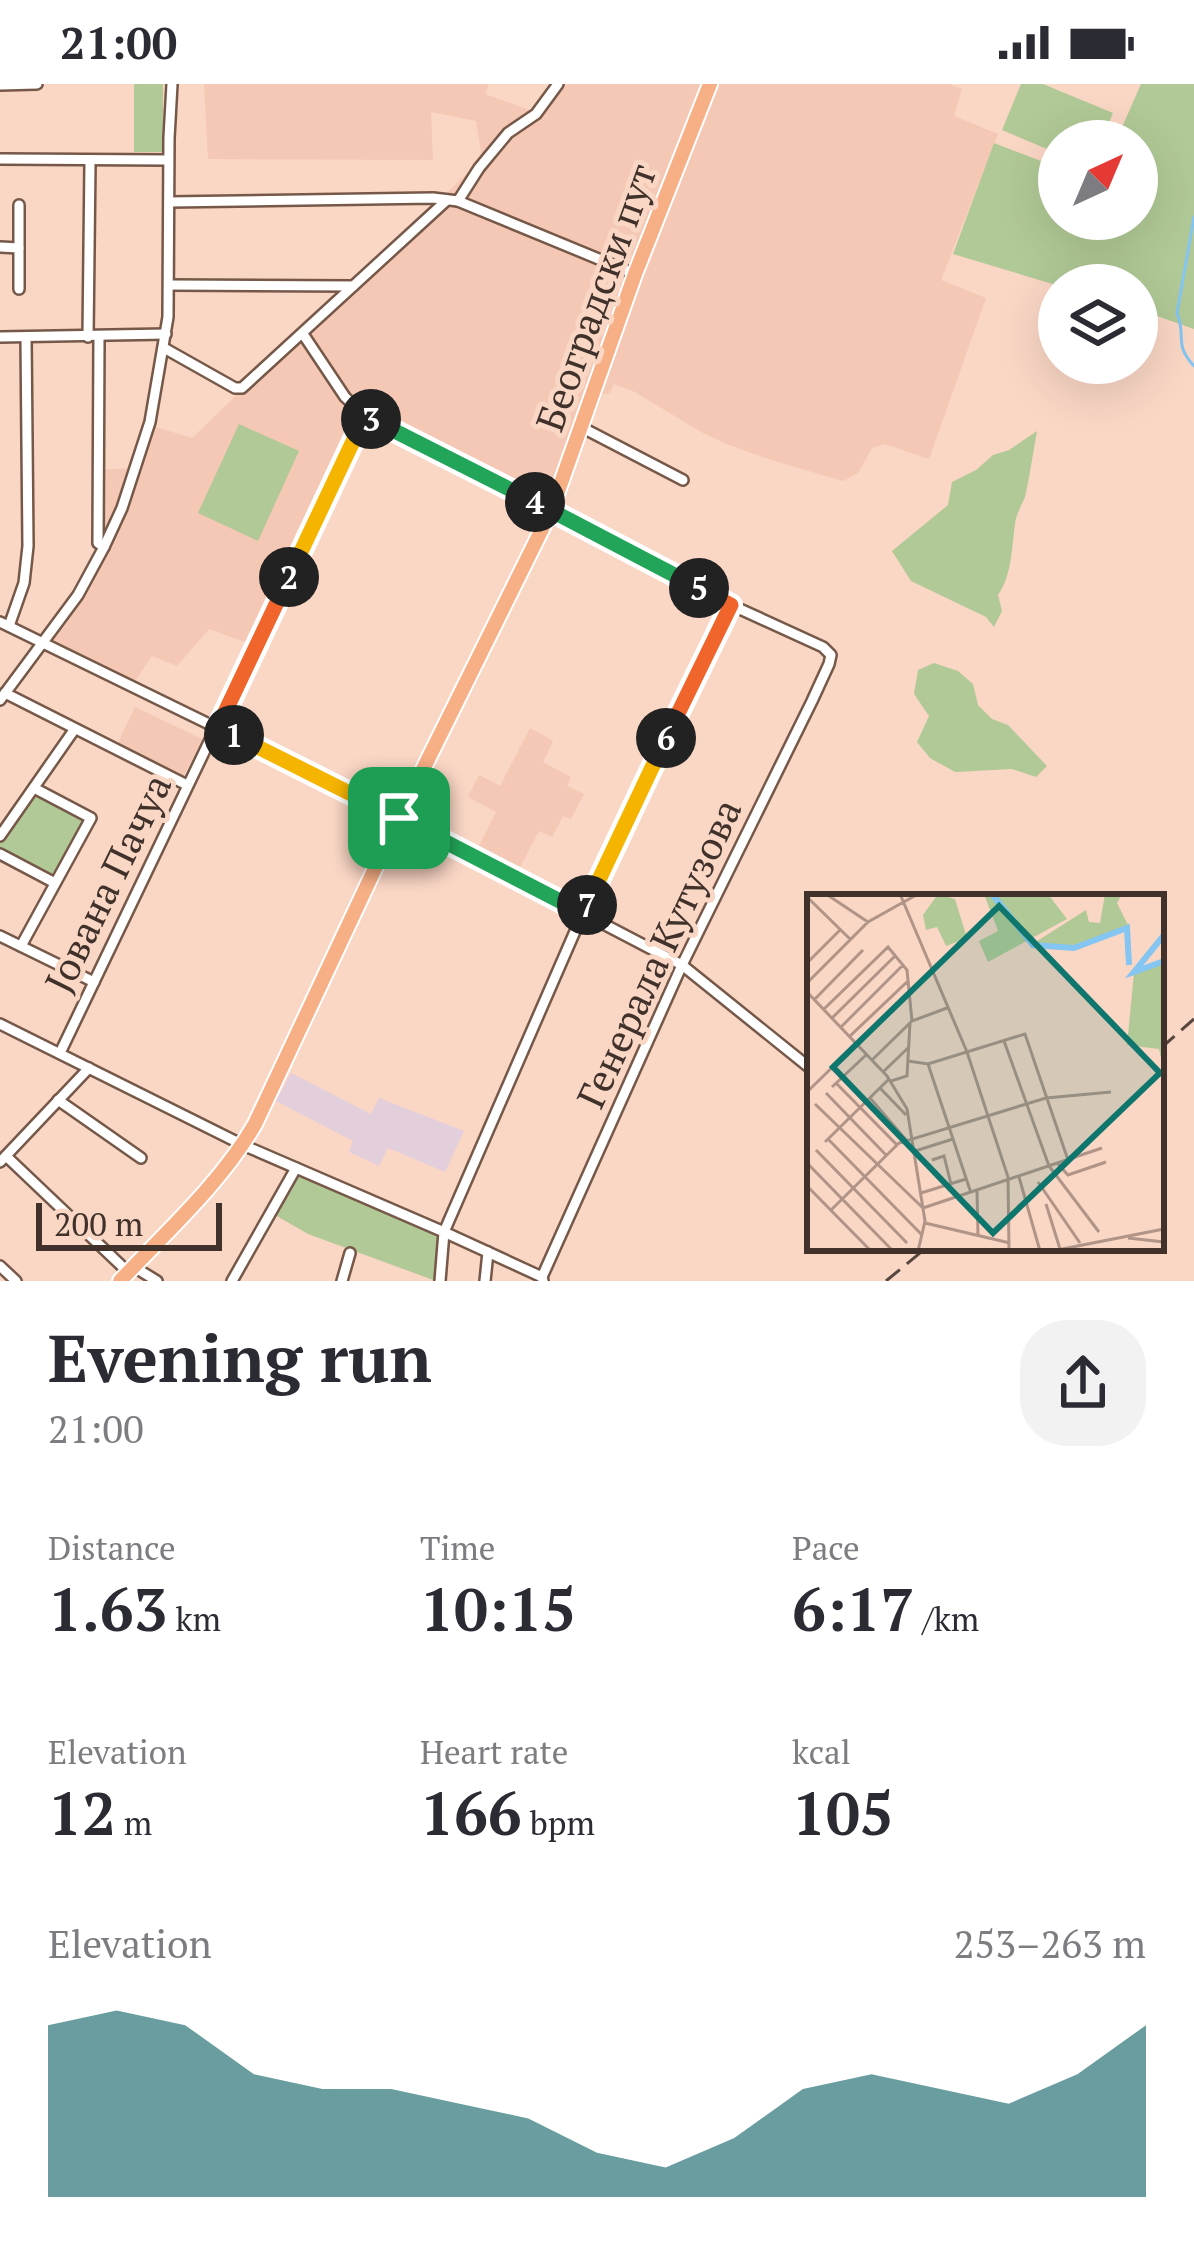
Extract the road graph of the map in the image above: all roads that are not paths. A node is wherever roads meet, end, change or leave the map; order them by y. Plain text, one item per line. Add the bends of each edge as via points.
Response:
1 (37, 84) edge
2 (172, 84) edge
3 (558, 84) edge
4 (710, 84) edge
5 (0, 85) edge
6 (0, 159) edge
7 (169, 160) junction
8 (90, 162) junction
9 (452, 201) junction
10 (169, 202) junction
11 (19, 205) dead end
12 (0, 247) edge
13 (19, 248) junction
14 (635, 274) junction
15 (169, 284) junction
16 (353, 286) junction
17 (19, 289) dead end
18 (166, 334) junction
19 (303, 334) junction
20 (0, 337) edge
21 (26, 337) junction
22 (93, 337) junction
23 (164, 348) junction
24 (365, 416) junction
25 (581, 427) junction
26 (683, 480) dead end
27 (551, 511) junction
28 (104, 547) junction
29 (731, 605) junction
30 (4, 624) edge
31 (41, 640) junction
32 (3, 696) edge
33 (218, 727) junction
34 (74, 730) junction
35 (187, 785) junction
36 (34, 788) junction
37 (399, 818) junction
38 (0, 836) edge
39 (0, 854) edge
40 (55, 883) junction
41 (583, 913) junction
42 (0, 936) edge
43 (21, 946) junction
44 (682, 965) junction
45 (94, 982) junction
46 (4, 1027) edge
47 (0, 1039) edge
48 (60, 1053) junction
49 (807, 1066) edge
50 (89, 1068) junction
51 (58, 1100) junction
52 (243, 1145) junction
53 (141, 1158) dead end
54 (3, 1159) edge
55 (296, 1168) junction
56 (444, 1232) junction
57 (488, 1252) junction
58 (350, 1253) dead end
59 (0, 1266) edge
60 (128, 1274) edge
61 (542, 1279) edge
62 (16, 1281) edge
63 (157, 1281) edge
64 (232, 1281) edge
65 (342, 1281) edge
66 (440, 1281) edge
67 (485, 1281) edge

1 - 5 street
2 - 7 street
3 - 9 street
4 - 14 main road, Београдски пут
6 - 8 street
7 - 8 street
7 - 10 street
8 - 22 street
9 - 10 street
9 - 14 street
9 - 16 street
10 - 15 street
11 - 13 street
12 - 13 street
13 - 17 street
14 - 25 main road, Београдски пут
15 - 16 street
15 - 18 street
16 - 19 street
18 - 22 street
18 - 23 street
19 - 23 street via 243,388
19 - 24 street
20 - 21 street
21 - 22 street
21 - 30 street via 28,546 24,583
22 - 28 street
23 - 28 street via 150,422
24 - 27 street
24 - 33 street, Јована Пачуа
25 - 26 street
25 - 27 main road, Београдски пут
27 - 29 street
27 - 37 main road, Београдски пут
28 - 31 street
29 - 41 street
29 - 44 street, Генерала Кутузова via 831,655
30 - 31 street
31 - 32 street
31 - 33 street
32 - 34 street
33 - 35 street, Јована Пачуа
33 - 37 street
34 - 35 street
34 - 36 street
35 - 45 street, Јована Пачуа
36 - 38 street
36 - 40 street via 91,818
37 - 41 street
37 - 52 main road, Београдски пут
39 - 40 street
40 - 43 street
41 - 44 street
41 - 56 street
42 - 43 street
43 - 45 street
44 - 49 street
44 - 61 street, Генерала Кутузова
45 - 48 street, Јована Пачуа
46 - 47 street
46 - 48 street
48 - 50 street
50 - 51 street
50 - 52 street
51 - 53 street
51 - 54 street
52 - 55 street
52 - 60 main road, Београдски пут
54 - 60 street
55 - 56 street
55 - 64 street
56 - 57 street
56 - 66 street
57 - 61 street
57 - 67 street
58 - 65 street
59 - 62 street
60 - 63 street

